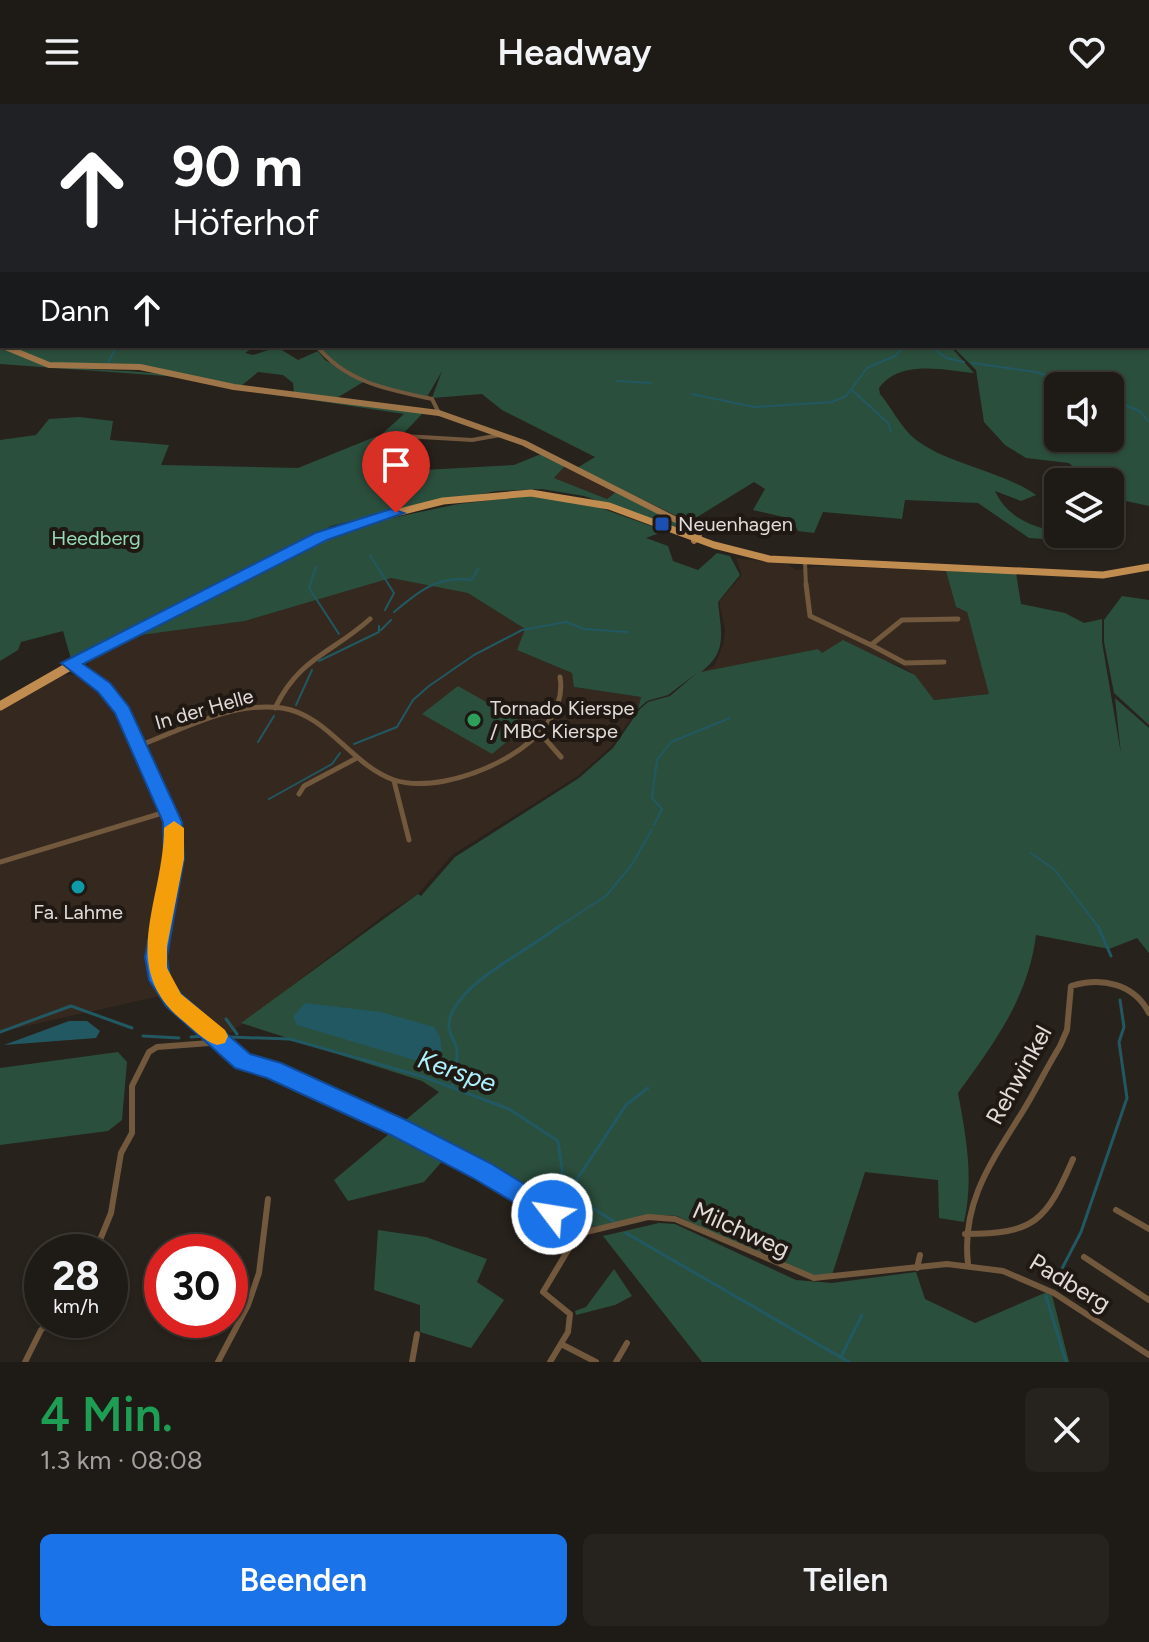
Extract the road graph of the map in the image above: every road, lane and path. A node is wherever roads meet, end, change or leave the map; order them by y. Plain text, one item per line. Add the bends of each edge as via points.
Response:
1 (7, 348) edge
2 (318, 348) edge
3 (439, 413) junction
4 (500, 435) junction
5 (404, 436) dead end
6 (694, 541) junction
7 (805, 562) junction
8 (1149, 567) edge
9 (370, 619) dead end
10 (958, 619) dead end
11 (871, 645) junction
12 (944, 662) dead end
13 (70, 663) junction
14 (560, 677) dead end
15 (0, 706) edge
16 (275, 708) junction
17 (540, 733) junction
18 (141, 745) junction
19 (561, 757) dead end
20 (355, 759) junction
21 (394, 781) junction
22 (299, 794) dead end
23 (169, 811) junction
24 (409, 840) dead end
25 (0, 862) edge
26 (1149, 1013) edge
27 (224, 1042) junction
28 (1073, 1159) dead end
29 (268, 1199) dead end
30 (1116, 1210) dead end
31 (1149, 1229) edge
32 (580, 1230) junction
33 (102, 1234) edge
34 (965, 1234) junction
35 (920, 1255) dead end
36 (1084, 1257) dead end
37 (968, 1264) junction
38 (917, 1268) junction
39 (793, 1274) joint
40 (1149, 1300) edge
41 (417, 1334) dead end
42 (37, 1338) edge
43 (627, 1343) dead end
44 (563, 1345) junction
45 (1149, 1355) edge
46 (25, 1362) edge
47 (218, 1362) edge
48 (412, 1362) edge
49 (550, 1362) edge
50 (596, 1362) edge
51 (616, 1362) edge

1 - 3 street via 49,365 140,367 234,387
2 - 3 street via 326,360 351,374 432,399
3 - 4 street
4 - 5 street via 472,440
4 - 6 street via 696,530 699,536
6 - 7 main road via 732,554
6 - 13 main road via 587,500 540,492 396,513 329,533
7 - 8 main road via 1103,575
7 - 11 street via 810,616
9 - 16 street via 302,664
10 - 11 street via 902,620
11 - 12 street via 905,663
13 - 15 main road
13 - 18 street via 111,694
14 - 17 street, In der Helle via 562,695 554,718
16 - 18 street, In der Helle via 225,716
16 - 20 street, In der Helle via 306,715
17 - 19 street
17 - 21 street, In der Helle via 479,773 436,783
18 - 23 street
20 - 21 street, In der Helle
20 - 22 street via 304,786
21 - 24 street
23 - 25 street
23 - 27 street via 175,848 157,946 158,976 173,1000
26 - 34 street, Rehwinkel via 1143,998 1131,990 1097,982 1071,986 1067,1030 1044,1078 982,1173 969,1204
27 - 32 street via 243,1061 273,1070 451,1154
27 - 33 street via 149,1052 132,1086 132,1133 121,1153
28 - 34 street via 1040,1222 1017,1233
29 - 47 street via 259,1273
30 - 31 street
32 - 39 street, Milchweg via 601,1233 637,1219 667,1218
32 - 44 street via 543,1292 570,1314
34 - 37 street, Rehwinkel
35 - 38 street
36 - 40 street
37 - 38 street, Padberg
37 - 45 street, Padberg via 994,1266 1036,1283
38 - 39 street, Padberg via 829,1278
41 - 48 street
42 - 46 street
43 - 51 street
44 - 49 street
44 - 50 street

